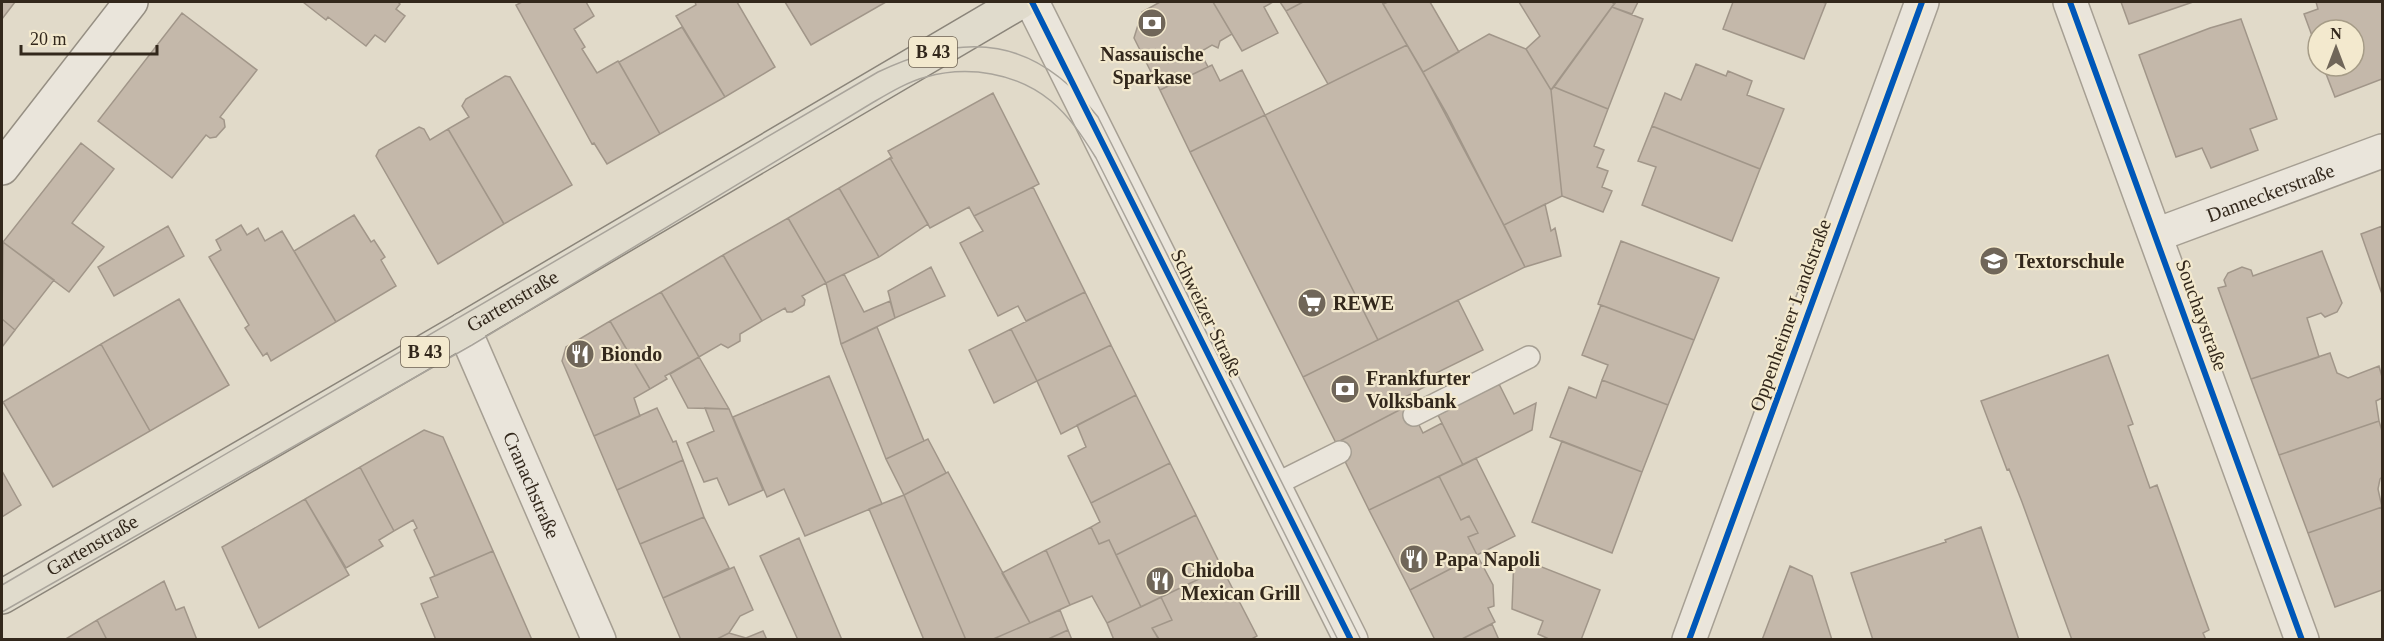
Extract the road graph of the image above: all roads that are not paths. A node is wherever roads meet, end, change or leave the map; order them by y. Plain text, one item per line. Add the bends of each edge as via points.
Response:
1 (131, 2) edge
2 (1020, 2) edge
3 (1032, 2) edge
4 (1922, 2) edge
5 (2070, 2) edge
6 (2382, 151) edge
7 (2, 168) edge
8 (2156, 235) junction
9 (464, 329) junction
10 (1529, 357) dead end
11 (1414, 415) dead end
12 (1340, 452) dead end
13 (1274, 485) junction
14 (2, 597) edge
15 (599, 639) edge
16 (1351, 639) edge
17 (1689, 639) edge
18 (2302, 639) edge

1 - 7 street
2 - 9 main road, Gartenstraße / B 43
3 - 13 street, Schweizer Straße
4 - 17 street, Oppenheimer Landstraße
5 - 8 street, Souchaystraße
6 - 8 street, Danneckerstraße
8 - 18 street, Souchaystraße
9 - 14 main road, Gartenstraße / B 43
9 - 15 street, Cranachstraße
10 - 11 lane
12 - 13 lane
13 - 16 street, Schweizer Straße

